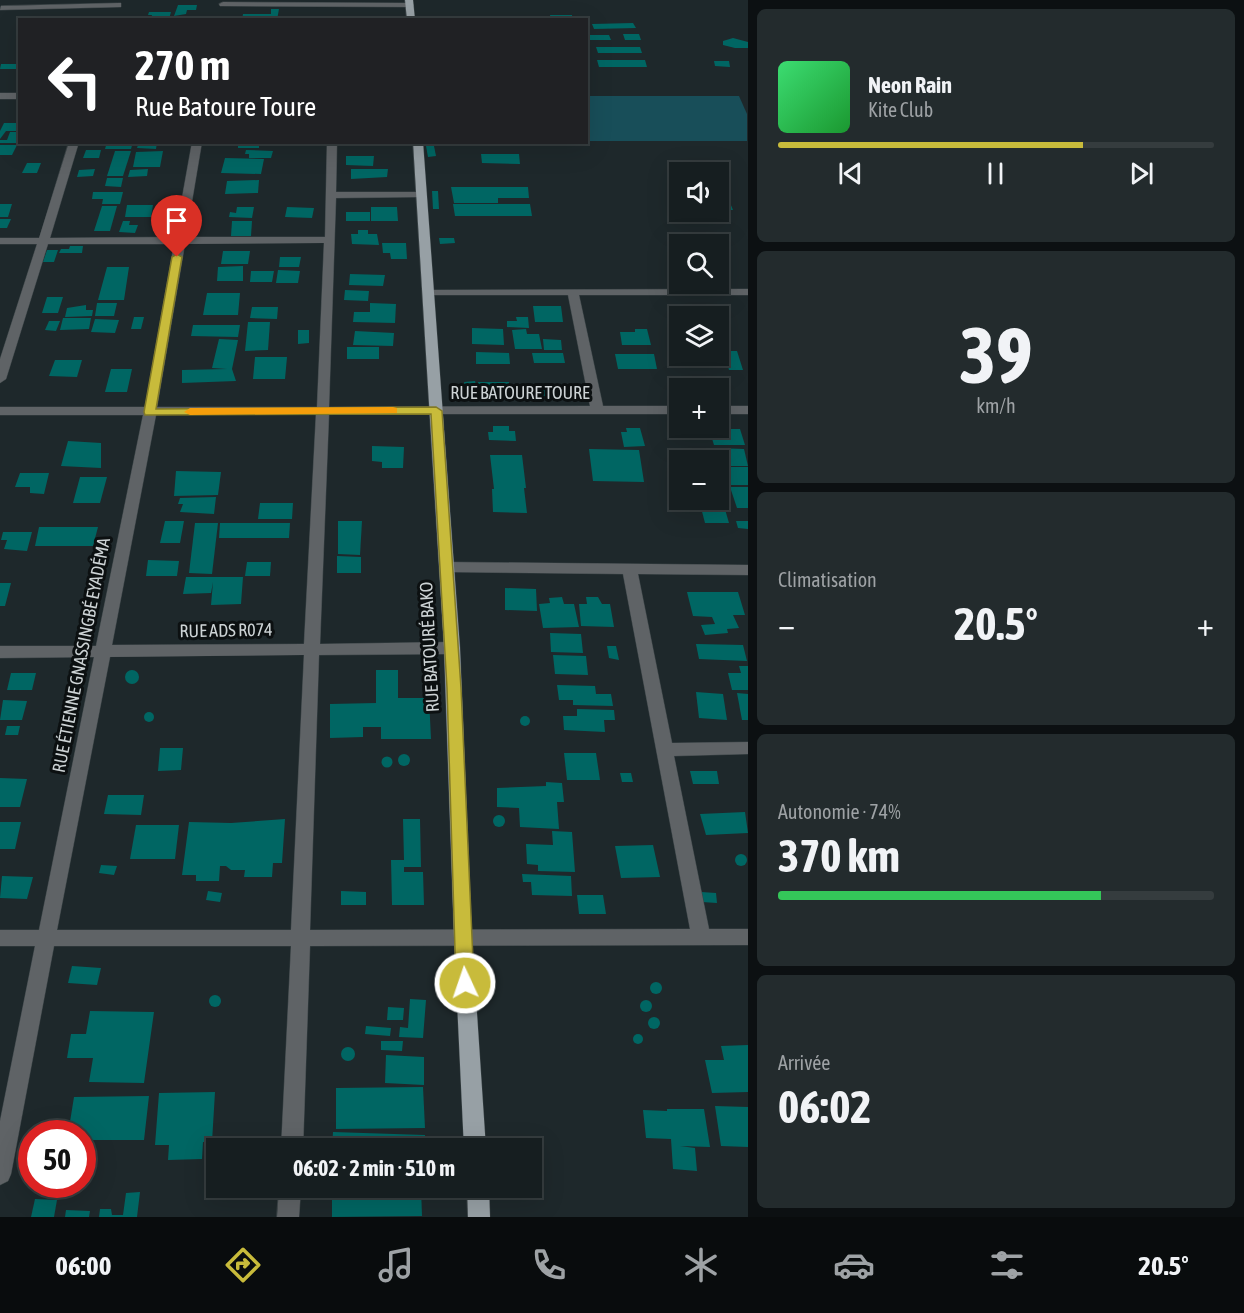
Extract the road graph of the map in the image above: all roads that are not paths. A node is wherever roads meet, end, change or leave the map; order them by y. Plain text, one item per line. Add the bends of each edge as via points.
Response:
1 (410, 3) edge
2 (223, 5) edge
3 (2, 6) edge
4 (118, 6) edge
5 (336, 6) edge
6 (411, 18) edge
7 (0, 96) edge
8 (18, 96) edge
9 (73, 144) edge
10 (198, 144) edge
11 (332, 144) edge
12 (418, 144) edge
13 (422, 194) junction
14 (332, 195) junction
15 (331, 240) junction
16 (0, 241) edge
17 (42, 241) junction
18 (180, 241) junction
19 (429, 292) junction
20 (747, 292) edge
21 (573, 293) junction
22 (0, 379) edge
23 (597, 410) junction
24 (669, 410) edge
25 (729, 410) edge
26 (747, 410) edge
27 (0, 411) edge
28 (322, 411) junction
29 (436, 411) junction
30 (150, 412) junction
31 (447, 567) junction
32 (630, 570) junction
33 (747, 570) edge
34 (452, 648) junction
35 (312, 649) junction
36 (0, 652) edge
37 (102, 652) junction
38 (747, 748) edge
39 (665, 750) junction
40 (747, 937) edge
41 (0, 938) edge
42 (45, 938) junction
43 (301, 938) junction
44 (463, 938) junction
45 (701, 938) junction
46 (292, 1138) edge
47 (474, 1138) edge
48 (0, 1174) edge
49 (289, 1198) edge
50 (478, 1198) edge
51 (288, 1217) edge
52 (479, 1217) edge

1 - 5 street
1 - 6 main road
2 - 5 street
3 - 4 street
7 - 8 street
9 - 17 street
10 - 18 street, RUE ÉTIENNE GNASSINGBÉ EYADÉMA
11 - 14 street
12 - 13 main road, RUE BATOURÉ BAKO
13 - 14 street
13 - 19 main road, RUE BATOURÉ BAKO
14 - 15 street
15 - 18 street
15 - 28 street
16 - 17 street
17 - 18 street
17 - 22 street
18 - 30 street, RUE ÉTIENNE GNASSINGBÉ EYADÉMA
19 - 21 street
19 - 29 main road, RUE BATOURÉ BAKO
20 - 21 street
21 - 23 street
23 - 24 street, RUE BATOURE TOURE
23 - 29 street, RUE BATOURE TOURE
25 - 26 street
27 - 30 street, RUE BATOURE TOURE
28 - 29 street, RUE BATOURE TOURE
28 - 30 street, RUE BATOURE TOURE
28 - 35 street
29 - 31 main road, RUE BATOURÉ BAKO
30 - 37 street, RUE ÉTIENNE GNASSINGBÉ EYADÉMA
31 - 32 street
31 - 34 main road, RUE BATOURÉ BAKO
32 - 33 street
32 - 39 street
34 - 35 street, RUE ADS R074
34 - 44 main road, RUE BATOURÉ BAKO
35 - 37 street, RUE ADS R074
35 - 43 street
36 - 37 street, RUE ADS R074
37 - 42 street, RUE ÉTIENNE GNASSINGBÉ EYADÉMA
38 - 39 street
39 - 45 street
40 - 45 street
41 - 42 street
42 - 43 street
42 - 48 street, RUE ÉTIENNE GNASSINGBÉ EYADÉMA
43 - 44 street
43 - 46 street
44 - 45 street
44 - 47 main road, RUE BATOURÉ BAKO
49 - 51 street
50 - 52 main road

